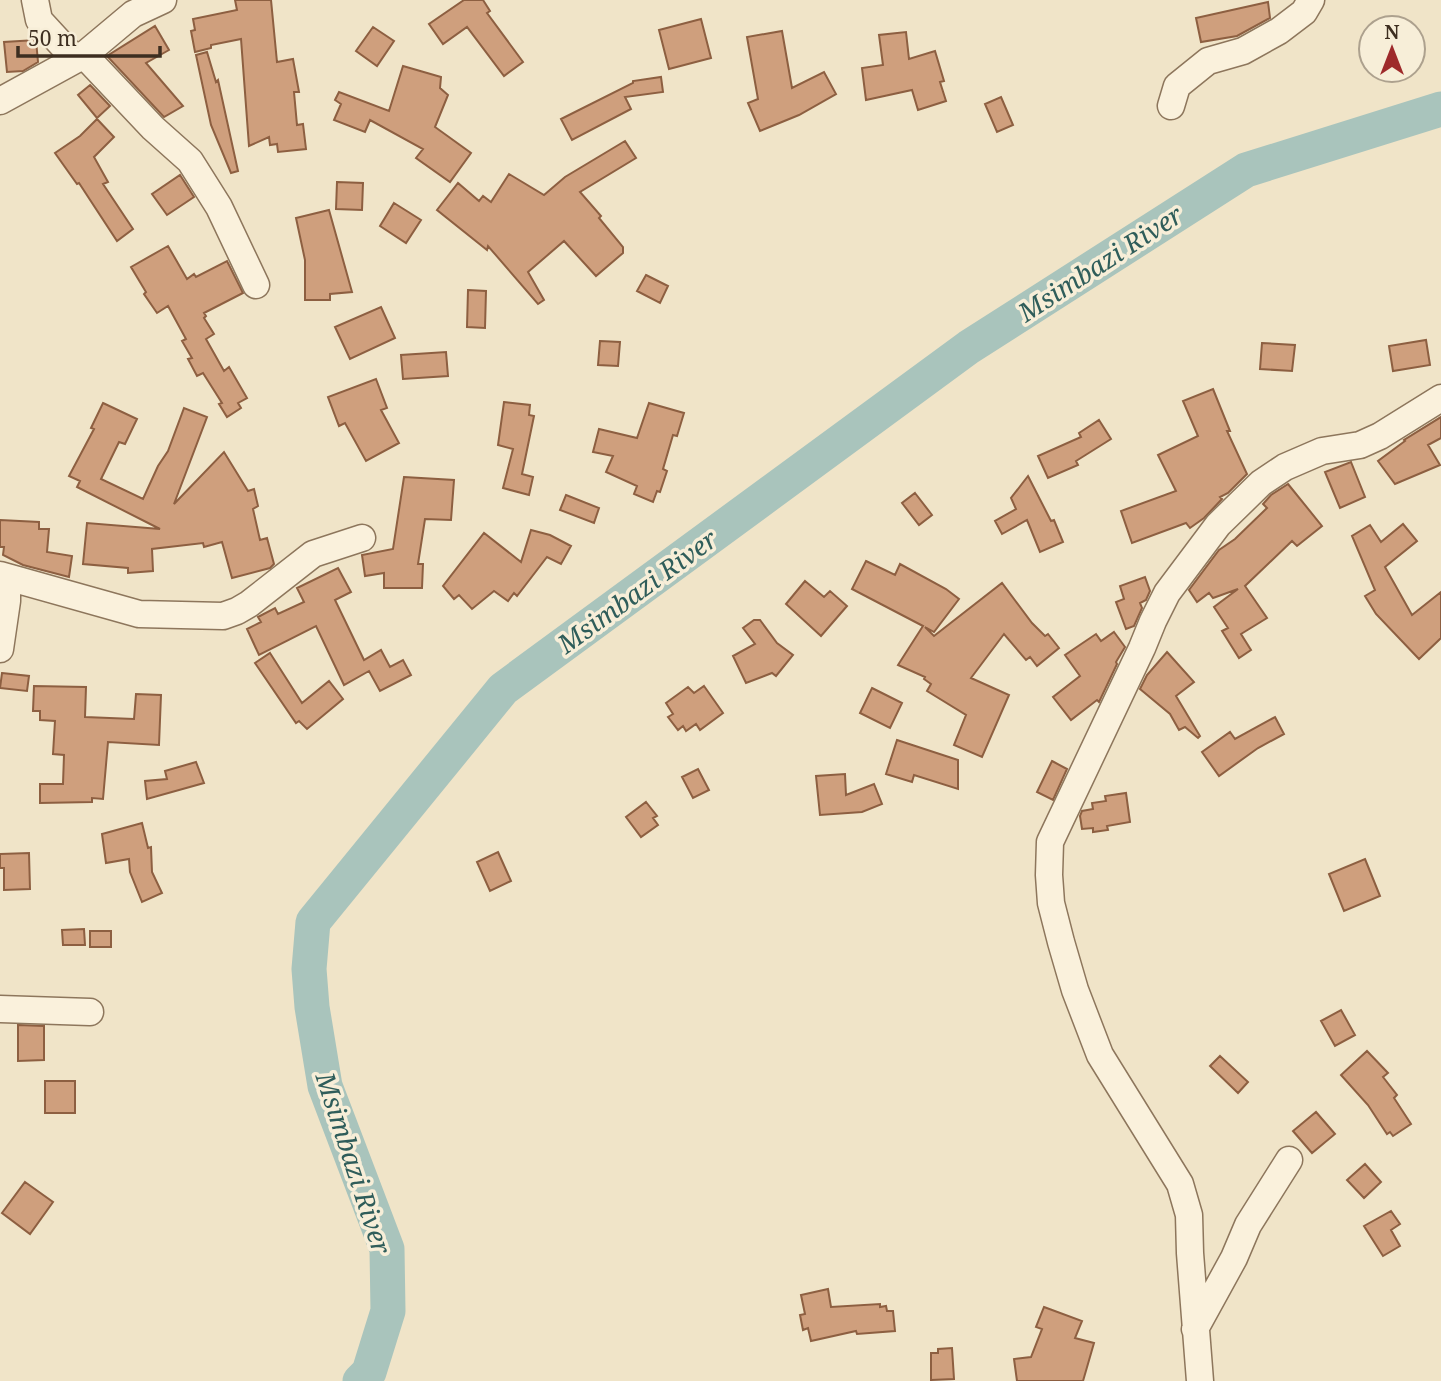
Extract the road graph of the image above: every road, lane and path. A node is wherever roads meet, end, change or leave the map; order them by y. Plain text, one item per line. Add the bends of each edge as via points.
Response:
1 (35, 0) edge
2 (163, 0) edge
3 (1311, 0) edge
4 (79, 57) junction
5 (0, 101) edge
6 (1171, 106) dead end
7 (256, 285) dead end
8 (1441, 398) edge
9 (362, 538) dead end
10 (3, 576) edge
11 (0, 649) edge
12 (0, 1009) edge
13 (90, 1012) dead end
14 (1289, 1160) dead end
15 (1195, 1329) junction
16 (1200, 1381) edge

1 - 4 street via 39,20
2 - 4 street via 133,14
3 - 6 street via 1304,12 1279,31 1243,51 1208,61 1177,86
4 - 5 street
4 - 7 street via 190,161 219,207
8 - 15 street via 1360,445 1322,451 1285,467 1261,483 1218,525 1162,603 1050,842 1051,903 1075,990 1100,1055 1180,1184 1189,1215
9 - 10 street via 313,554 249,604 223,616 139,614
10 - 11 street via 7,601
12 - 13 street
14 - 15 street via 1248,1225
15 - 16 street

